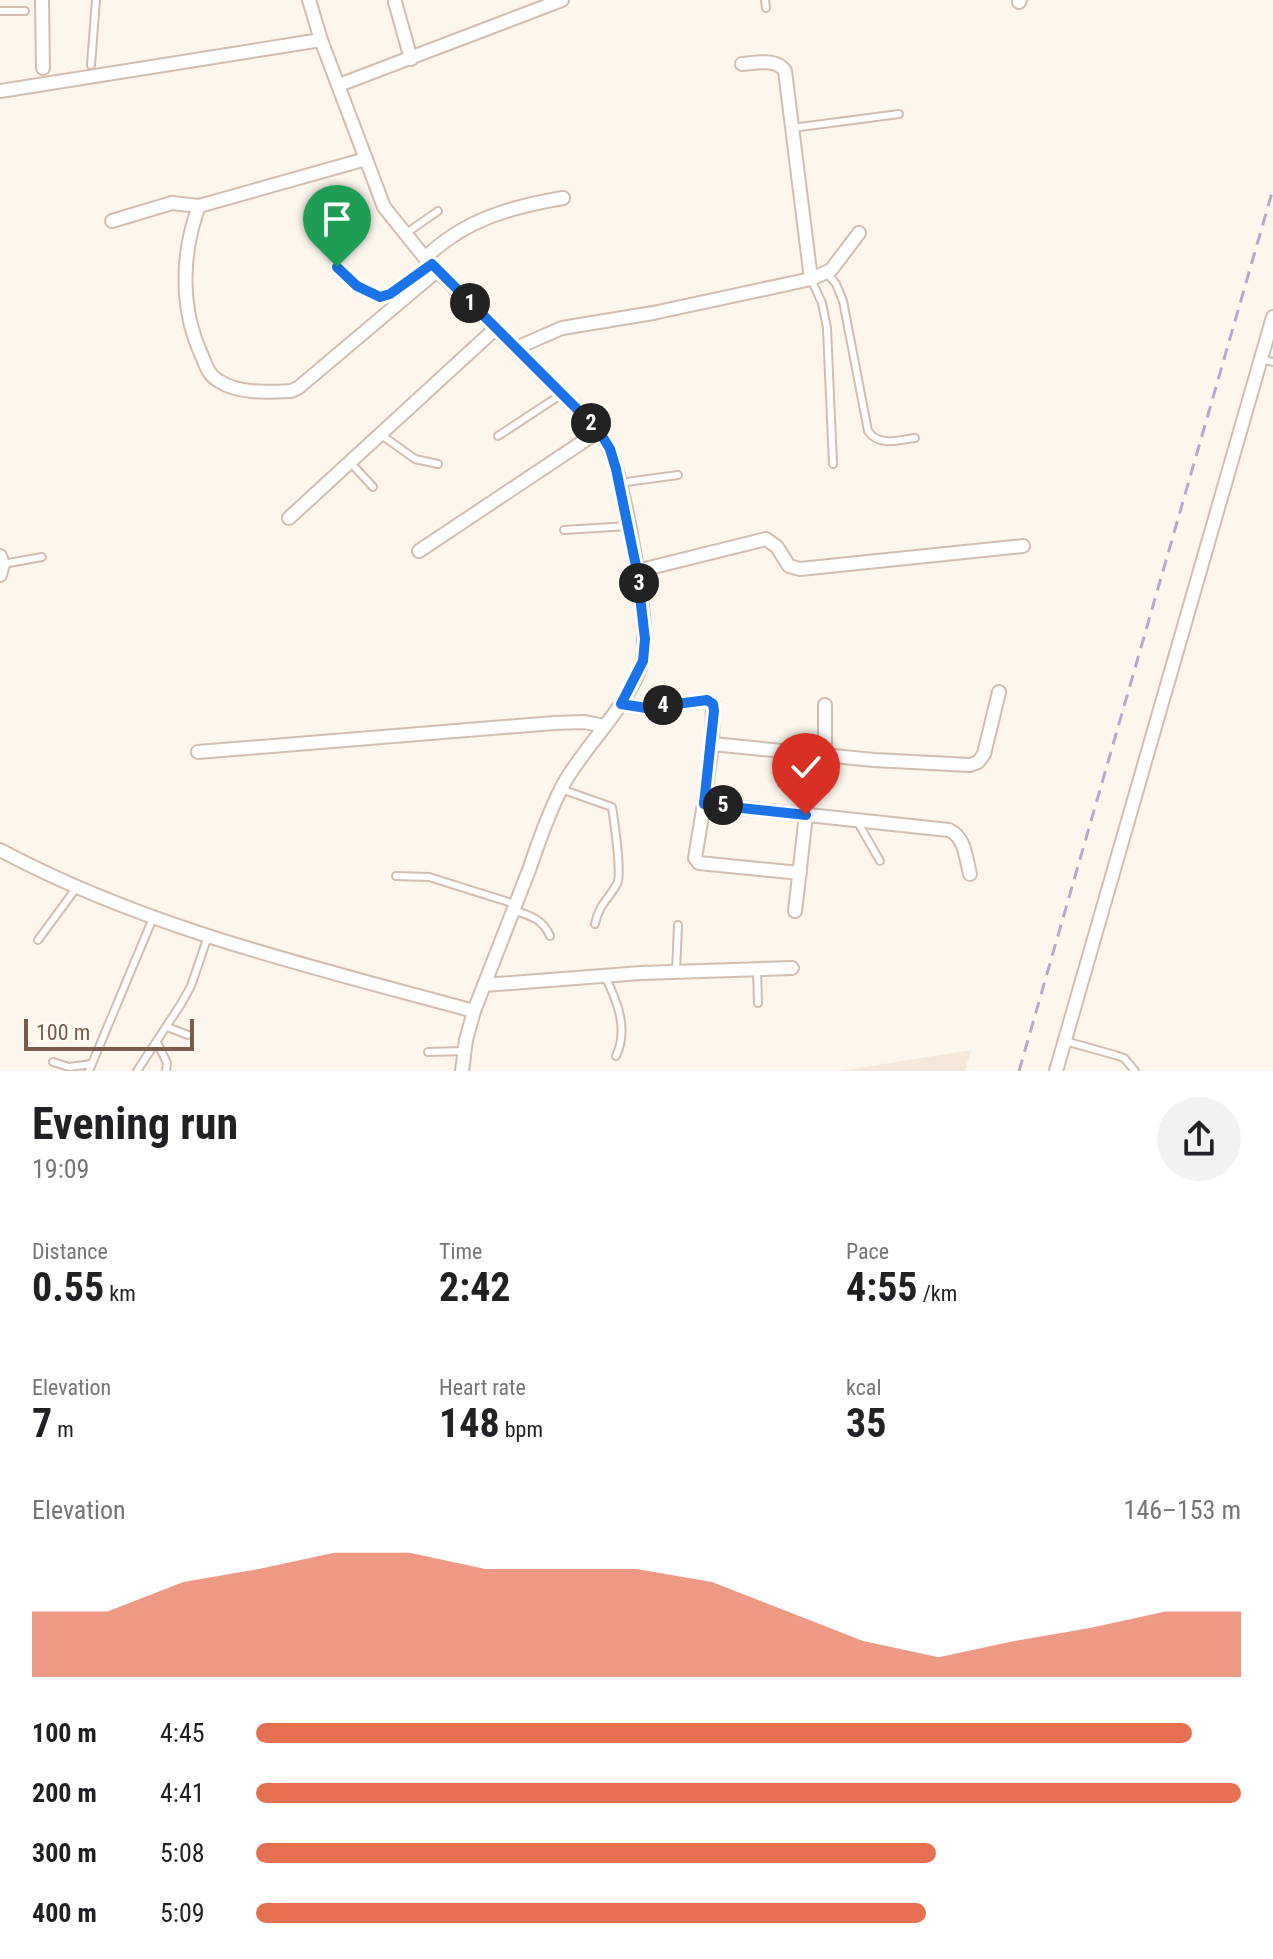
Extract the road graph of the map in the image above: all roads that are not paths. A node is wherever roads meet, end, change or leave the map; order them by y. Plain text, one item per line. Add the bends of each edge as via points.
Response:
1 (42, 0) edge
2 (96, 0) edge
3 (309, 0) edge
4 (562, 0) edge
5 (395, 2) dead end
6 (0, 11) edge
7 (25, 11) dead end
8 (321, 40) junction
9 (411, 59) junction
10 (742, 64) dead end
11 (91, 65) dead end
12 (43, 68) dead end
13 (339, 85) junction
14 (0, 91) edge
15 (899, 114) dead end
16 (792, 128) junction
17 (366, 159) junction
18 (563, 198) dead end
19 (199, 206) junction
20 (438, 211) dead end
21 (112, 221) dead end
22 (859, 233) dead end
23 (405, 235) junction
24 (431, 264) junction
25 (337, 267) dead end
26 (827, 273) junction
27 (811, 279) junction
28 (1273, 317) edge
29 (495, 329) junction
30 (516, 348) junction
31 (1267, 360) edge
32 (562, 394) junction
33 (599, 431) junction
34 (380, 434) junction
35 (498, 436) dead end
36 (915, 438) dead end
37 (350, 462) junction
38 (438, 464) dead end
39 (833, 464) dead end
40 (678, 475) dead end
41 (619, 483) junction
42 (373, 487) dead end
43 (289, 518) dead end
44 (628, 526) junction
45 (564, 530) dead end
46 (1023, 546) dead end
47 (419, 551) dead end
48 (42, 557) dead end
49 (1, 565) edge
50 (637, 571) junction
51 (999, 692) dead end
52 (621, 704) junction
53 (825, 705) dead end
54 (605, 726) junction
55 (712, 744) junction
56 (198, 752) dead end
57 (825, 755) junction
58 (561, 789) junction
59 (704, 804) junction
60 (806, 815) junction
61 (857, 821) junction
62 (0, 851) edge
63 (880, 861) dead end
64 (800, 873) junction
65 (970, 874) dead end
66 (396, 876) dead end
67 (77, 887) junction
68 (514, 907) junction
69 (795, 911) dead end
70 (153, 918) junction
71 (595, 924) dead end
72 (678, 925) dead end
73 (208, 936) junction
74 (550, 936) dead end
75 (38, 940) dead end
76 (792, 968) dead end
77 (757, 969) junction
78 (676, 972) junction
79 (605, 976) junction
80 (484, 985) junction
81 (758, 1003) dead end
82 (474, 1011) junction
83 (167, 1027) junction
84 (188, 1035) dead end
85 (1065, 1041) junction
86 (157, 1042) junction
87 (464, 1051) junction
88 (428, 1052) dead end
89 (616, 1056) dead end
90 (53, 1062) dead end
91 (91, 1067) edge
92 (137, 1071) edge
93 (166, 1071) edge
94 (462, 1071) edge
95 (1056, 1071) edge
96 (1135, 1071) edge

1 - 12 street
2 - 11 lane
3 - 8 street
4 - 9 street
5 - 9 street
6 - 7 lane
8 - 13 street
8 - 14 street
9 - 13 street
10 - 16 street via 782,65
13 - 17 street
15 - 16 lane
16 - 27 street
17 - 19 street
17 - 23 street via 384,207
18 - 24 street via 498,212 456,231
19 - 21 street via 172,203
19 - 24 street via 186,261 189,319 209,372 224,384 256,390 298,388
20 - 23 lane
22 - 26 street
23 - 24 street
24 - 25 lane via 380,297 357,286
24 - 29 street
26 - 27 street
26 - 36 lane via 843,301 868,431 881,442
27 - 30 street via 562,328
27 - 39 lane via 827,328
28 - 31 street
29 - 30 street
29 - 34 street
30 - 32 street
31 - 85 street
32 - 33 street
32 - 35 lane
33 - 41 street
33 - 47 street
34 - 37 street
34 - 38 lane via 415,459
37 - 42 lane
37 - 43 street
40 - 41 lane
41 - 44 street
44 - 45 lane
44 - 50 street
46 - 50 street via 800,569 789,566 766,539
48 - 49 lane
50 - 52 street via 643,661
51 - 57 street via 984,754 970,765
52 - 54 street
52 - 55 street via 646,708 707,700 714,711
53 - 57 street
54 - 56 street via 554,723
54 - 58 street
55 - 57 street
55 - 59 street
58 - 68 street
58 - 71 lane via 612,807 619,882 598,909
59 - 60 street
59 - 64 street via 695,858 699,863
60 - 61 street
60 - 64 street
61 - 63 lane
61 - 65 street via 957,833
62 - 67 street
64 - 69 street
66 - 68 lane via 429,877
67 - 70 street
67 - 75 lane
68 - 74 lane via 538,919
68 - 80 street
70 - 73 street
70 - 91 lane
72 - 78 lane
73 - 82 street
73 - 83 lane via 191,986
76 - 77 street
77 - 78 street
77 - 81 lane
78 - 79 street
79 - 80 street
79 - 89 lane via 618,1005 622,1036
80 - 82 street
82 - 87 street
83 - 84 lane
83 - 86 lane
85 - 95 street
85 - 96 lane via 1124,1058
86 - 92 lane
86 - 93 lane
87 - 88 lane
87 - 94 street
90 - 91 lane

